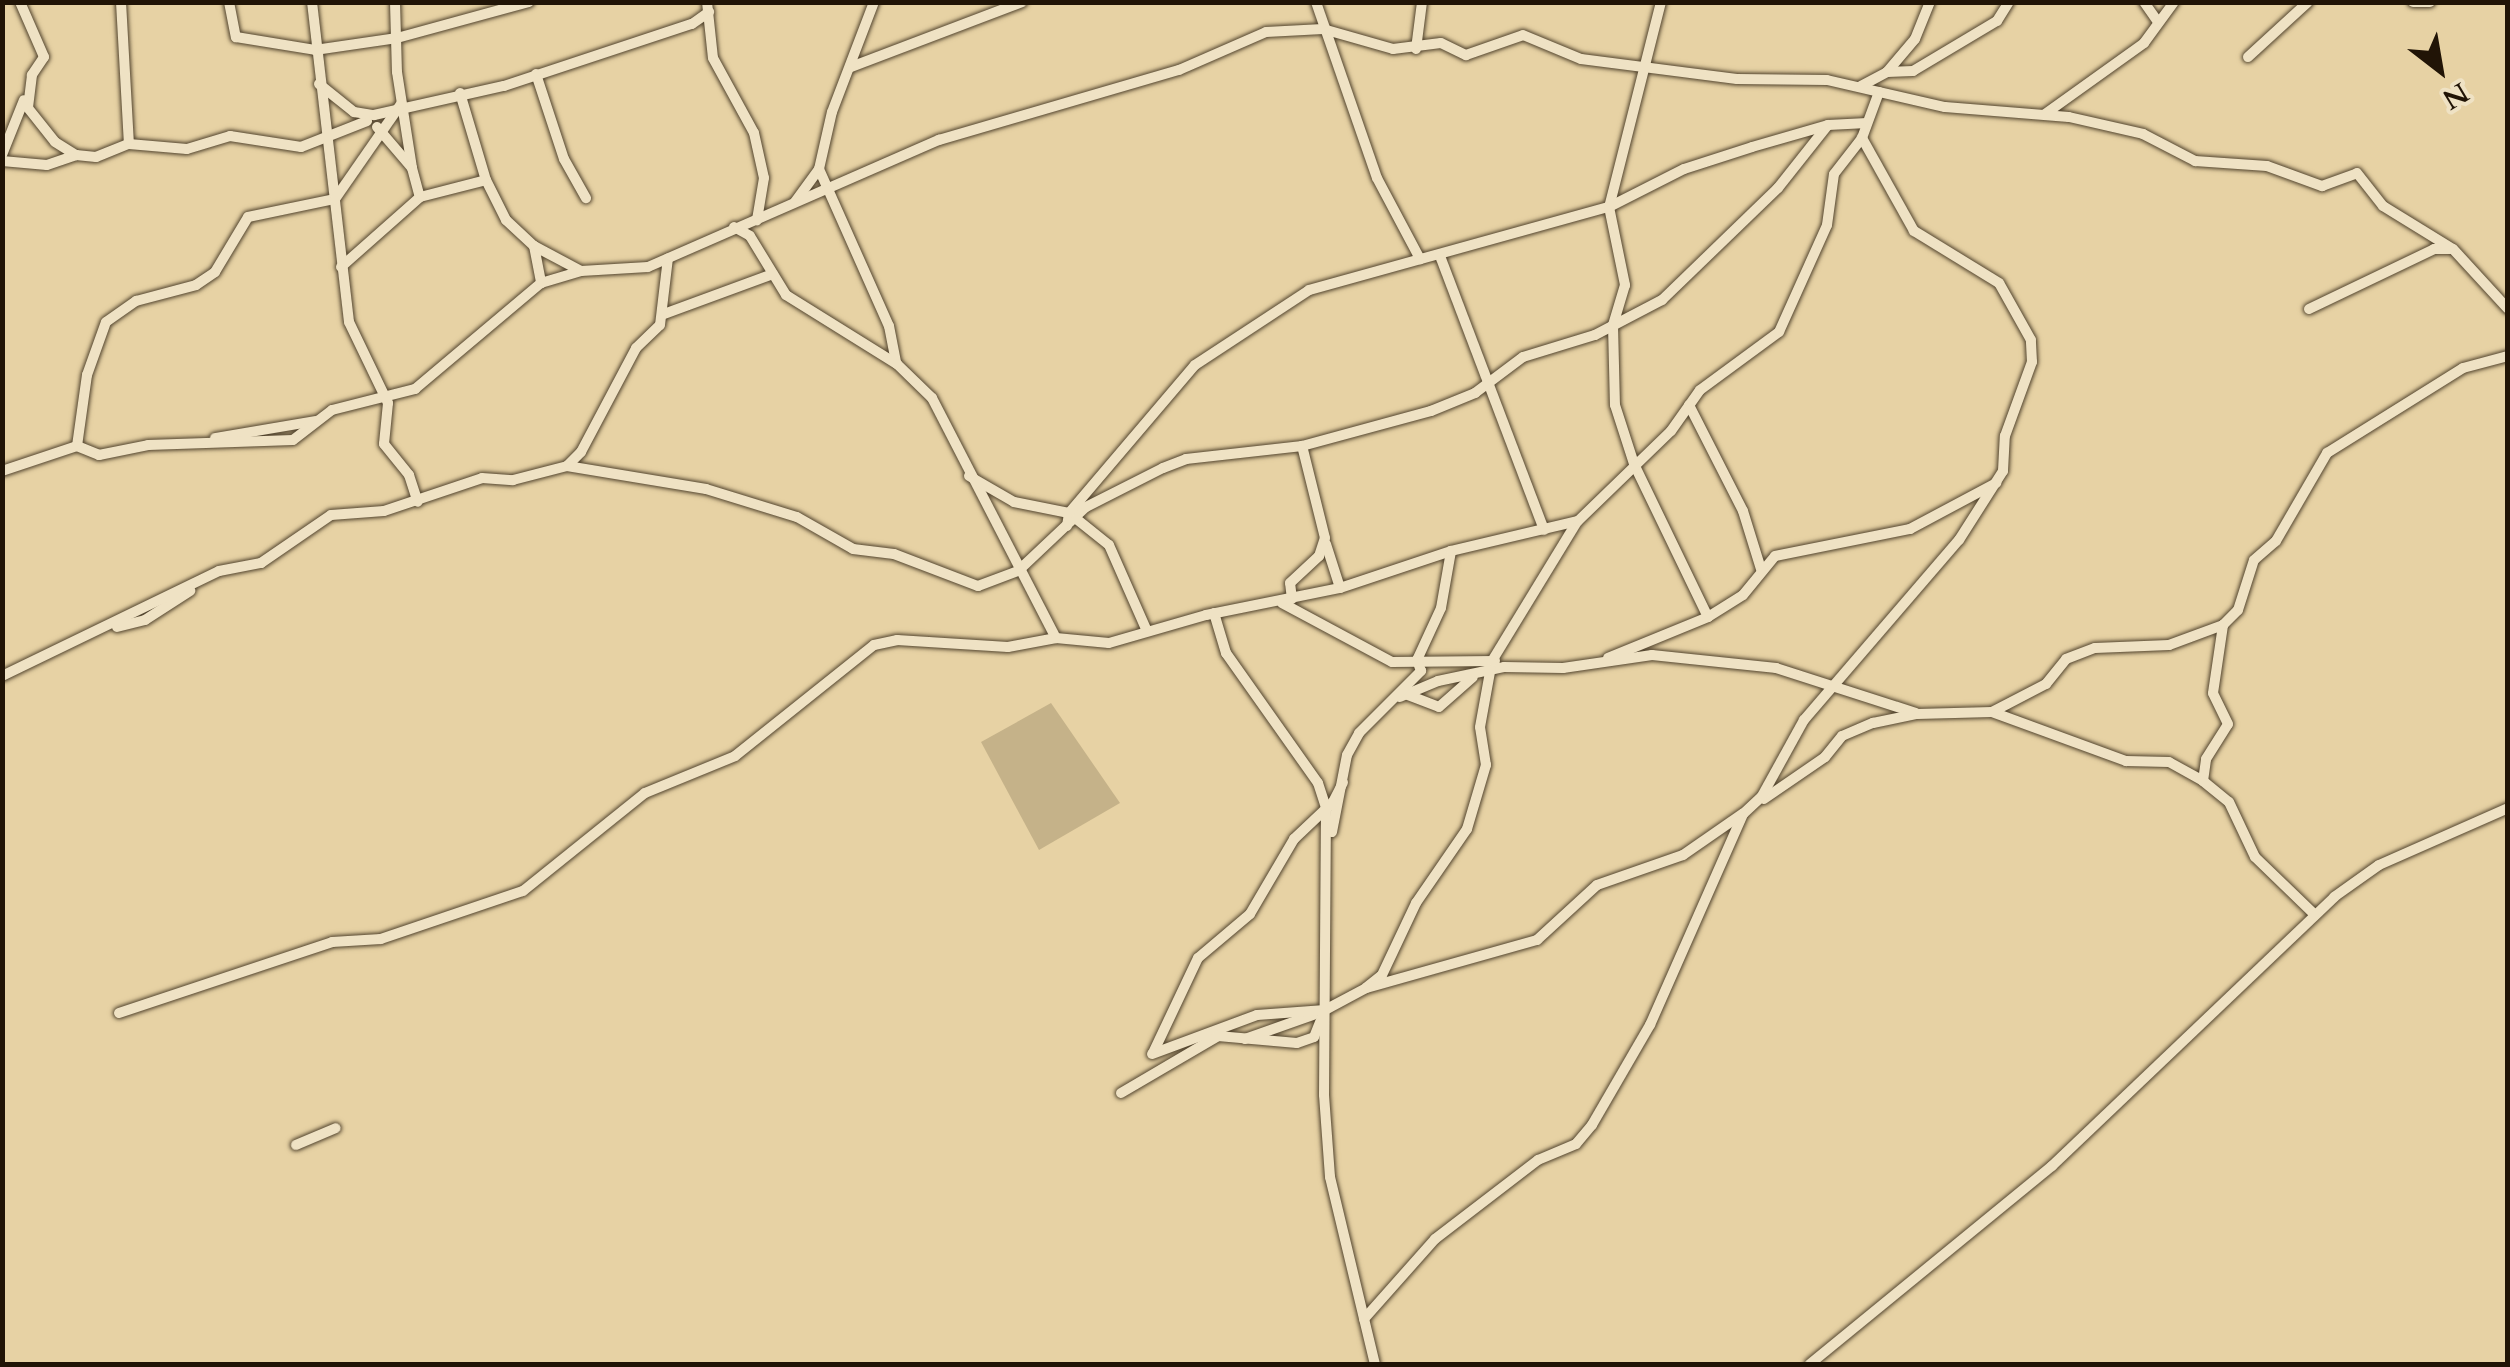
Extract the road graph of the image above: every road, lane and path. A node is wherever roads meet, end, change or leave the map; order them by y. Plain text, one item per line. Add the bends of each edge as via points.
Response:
1 (20, 2) edge
2 (121, 2) edge
3 (230, 2) edge
4 (312, 2) edge
5 (395, 2) edge
6 (529, 2) edge
7 (874, 2) edge
8 (1022, 2) edge
9 (1316, 2) edge
10 (1422, 2) edge
11 (1661, 2) edge
12 (1930, 2) edge
13 (2144, 2) edge
14 (2174, 2) edge
15 (2308, 2) edge
16 (2413, 2) edge
17 (2430, 2) edge
18 (2008, 3) edge
19 (708, 7) edge
20 (2158, 22) junction
21 (1323, 29) junction
22 (397, 38) junction
23 (1416, 48) junction
24 (314, 50) junction
25 (2248, 56) dead end
26 (1644, 64) junction
27 (851, 68) junction
28 (1887, 72) junction
29 (536, 74) junction
30 (319, 84) junction
31 (1860, 86) junction
32 (1879, 92) junction
33 (460, 93) junction
34 (26, 94) junction
35 (401, 104) junction
36 (354, 112) junction
37 (2045, 114) junction
38 (367, 121) junction
39 (1867, 122) junction
40 (1828, 125) junction
41 (380, 130) junction
42 (1862, 138) junction
43 (324, 140) junction
44 (128, 144) junction
45 (76, 155) junction
46 (2, 158) edge
47 (412, 168) junction
48 (819, 169) junction
49 (486, 180) junction
50 (831, 190) junction
51 (420, 197) junction
52 (586, 198) dead end
53 (335, 200) junction
54 (794, 202) junction
55 (1610, 206) junction
56 (757, 220) junction
57 (734, 227) junction
58 (534, 246) junction
59 (2453, 249) junction
60 (1440, 256) junction
61 (668, 258) junction
62 (1420, 259) junction
63 (341, 267) junction
64 (581, 271) junction
65 (772, 274) junction
66 (541, 284) junction
67 (2309, 309) dead end
68 (2508, 309) edge
69 (664, 314) junction
70 (1613, 324) junction
71 (2508, 356) edge
72 (896, 364) junction
73 (1491, 378) junction
74 (382, 393) junction
75 (1689, 406) junction
76 (77, 446) junction
77 (1302, 446) junction
78 (1634, 464) junction
79 (567, 466) junction
80 (2, 471) edge
81 (969, 476) junction
82 (1997, 482) junction
83 (418, 502) junction
84 (1070, 520) junction
85 (1578, 521) junction
86 (1544, 530) junction
87 (1325, 538) junction
88 (1450, 551) junction
89 (1761, 569) junction
90 (1018, 571) junction
91 (1340, 588) junction
92 (1287, 601) junction
93 (1214, 613) junction
94 (1708, 617) junction
95 (2223, 625) junction
96 (1147, 631) junction
97 (1056, 638) junction
98 (1417, 660) junction
99 (1604, 661) junction
100 (1490, 667) junction
101 (2, 676) edge
102 (1473, 677) junction
103 (1835, 682) junction
104 (1404, 696) junction
105 (1992, 712) junction
106 (1917, 714) junction
107 (2203, 781) junction
108 (1343, 782) junction
109 (1326, 808) junction
110 (2508, 808) edge
111 (1743, 814) junction
112 (1330, 843) junction
113 (2315, 916) junction
114 (1366, 988) junction
115 (1323, 1010) junction
116 (119, 1013) dead end
117 (1244, 1039) junction
118 (1121, 1094) dead end
119 (336, 1128) dead end
120 (296, 1145) dead end
121 (1364, 1319) junction
122 (1375, 1364) edge
123 (1810, 1364) edge

1 - 34 street via 44,57
2 - 44 street
3 - 24 street via 236,37
4 - 24 street
5 - 22 street
6 - 22 street
7 - 27 street
8 - 27 street
9 - 21 street
10 - 23 street
11 - 26 street
12 - 28 street via 1915,39
13 - 20 street
14 - 20 street
15 - 25 street
16 - 17 street
18 - 28 street via 1997,21 1913,71
19 - 29 street via 692,24
19 - 56 street via 713,58 754,133 764,178
20 - 37 street via 2125,60
21 - 23 street
21 - 50 street via 1266,32 1179,70 939,140
21 - 62 street via 1392,214
22 - 24 street
22 - 35 street
23 - 26 street via 1441,44 1466,55 1523,35 1581,59
24 - 30 street
26 - 31 street via 1737,79
26 - 55 street
27 - 48 street via 827,127
28 - 31 street
29 - 33 street
29 - 52 street via 564,159
30 - 36 street
30 - 43 street
31 - 32 street
32 - 37 street via 1945,107
32 - 39 street
33 - 35 street
33 - 49 street
34 - 45 street via 35,122
34 - 46 street
35 - 36 street via 374,115
35 - 41 street
35 - 47 street
36 - 38 street
37 - 59 street via 2142,134 2195,162 2267,166 2304,183 2322,186 2357,173 2383,206 2423,224
38 - 41 street
38 - 43 street
39 - 40 street
39 - 42 street
40 - 55 street via 1684,169
40 - 70 street via 1778,188 1662,300
41 - 47 street
41 - 53 street
42 - 75 street via 1834,174 1828,225 1779,332 1700,390
42 - 82 street via 1914,230 1999,283 2030,340 2032,362
43 - 44 street via 300,147 230,136 187,149
43 - 53 street
44 - 45 street via 96,157
45 - 46 street via 46,164
47 - 51 street
48 - 50 street
48 - 54 street
49 - 51 street
49 - 58 street via 506,220
50 - 54 street
50 - 72 street via 889,326
51 - 63 street
53 - 63 street
53 - 76 street via 248,217 215,272 196,285 117,310 98,334
54 - 56 street
55 - 60 street
55 - 70 street via 1624,285
56 - 57 street
57 - 61 street
57 - 65 street via 750,236
58 - 64 street
58 - 66 street
59 - 67 street via 2434,249
59 - 68 street
60 - 62 street
60 - 73 street
61 - 64 street via 648,267
61 - 69 street via 660,284
62 - 84 street via 1309,290 1218,346
63 - 74 street via 354,342 366,352
64 - 66 street
65 - 69 street
65 - 72 street via 786,295
66 - 74 street via 495,326 448,355 414,390
69 - 79 street via 636,348
70 - 73 street via 1524,357
70 - 78 street via 1615,405
71 - 95 street via 2463,368 2327,453 2276,541 2254,560 2238,610
72 - 81 street via 932,398
73 - 77 street via 1474,393 1430,410
73 - 86 street via 1493,404
74 - 76 street via 292,440 100,455
74 - 83 street via 390,411 384,444 409,475
75 - 78 street
75 - 89 street via 1756,542
76 - 80 street
77 - 84 street via 1186,459
77 - 87 street
78 - 85 street
78 - 94 street
79 - 83 street via 514,480 482,478
79 - 90 street via 706,489 797,518 853,549 894,554 978,586
81 - 84 street via 1014,502
81 - 90 street via 1002,528
82 - 89 street via 1910,529 1810,545 1775,556
82 - 103 street via 1959,540
83 - 101 street via 332,516 261,563 219,571 146,620 104,630
84 - 90 street
84 - 96 street via 1109,546
85 - 86 street
85 - 100 street
86 - 88 street
87 - 91 street
87 - 92 street via 1319,556 1290,583
88 - 91 street
88 - 98 street via 1441,608
89 - 94 street via 1743,595
90 - 97 street
91 - 92 street
92 - 93 street
92 - 98 street via 1392,662
93 - 96 street
93 - 109 street via 1226,653 1318,783
94 - 99 street
95 - 105 street via 2169,644 2095,648 2066,659 2046,684
95 - 107 street via 2214,693 2228,724 2206,758
96 - 97 street via 1109,643
97 - 116 street via 1008,647 896,640 874,645 735,756 645,793 523,891 381,939 332,942
98 - 100 street
98 - 104 street via 1421,671
99 - 100 street
99 - 103 street via 1652,655 1776,668 1806,682
100 - 102 street
100 - 114 street via 1480,727 1486,766 1467,828 1416,902 1382,974
102 - 104 street
102 - 104 street via 1440,707
103 - 106 street via 1855,698
103 - 111 street via 1804,720 1762,796
104 - 108 street via 1359,733
105 - 106 street
105 - 107 street via 2126,761 2169,762
106 - 111 street via 1842,736 1825,758
107 - 113 street via 2229,802 2255,857
108 - 109 street
108 - 112 street
109 - 112 street
109 - 115 street via 1294,839 1250,914 1198,958 1152,1054 1257,1015
110 - 113 street via 2378,865
111 - 114 street via 1683,855 1597,885 1537,940
111 - 121 street via 1650,1025 1592,1125 1576,1144 1538,1160 1435,1239
112 - 115 street
113 - 123 street via 2052,1166
114 - 115 street
115 - 117 street
115 - 117 street via 1314,1037 1297,1043
115 - 121 street via 1330,1178
117 - 118 street via 1218,1036
119 - 120 street
121 - 122 street

